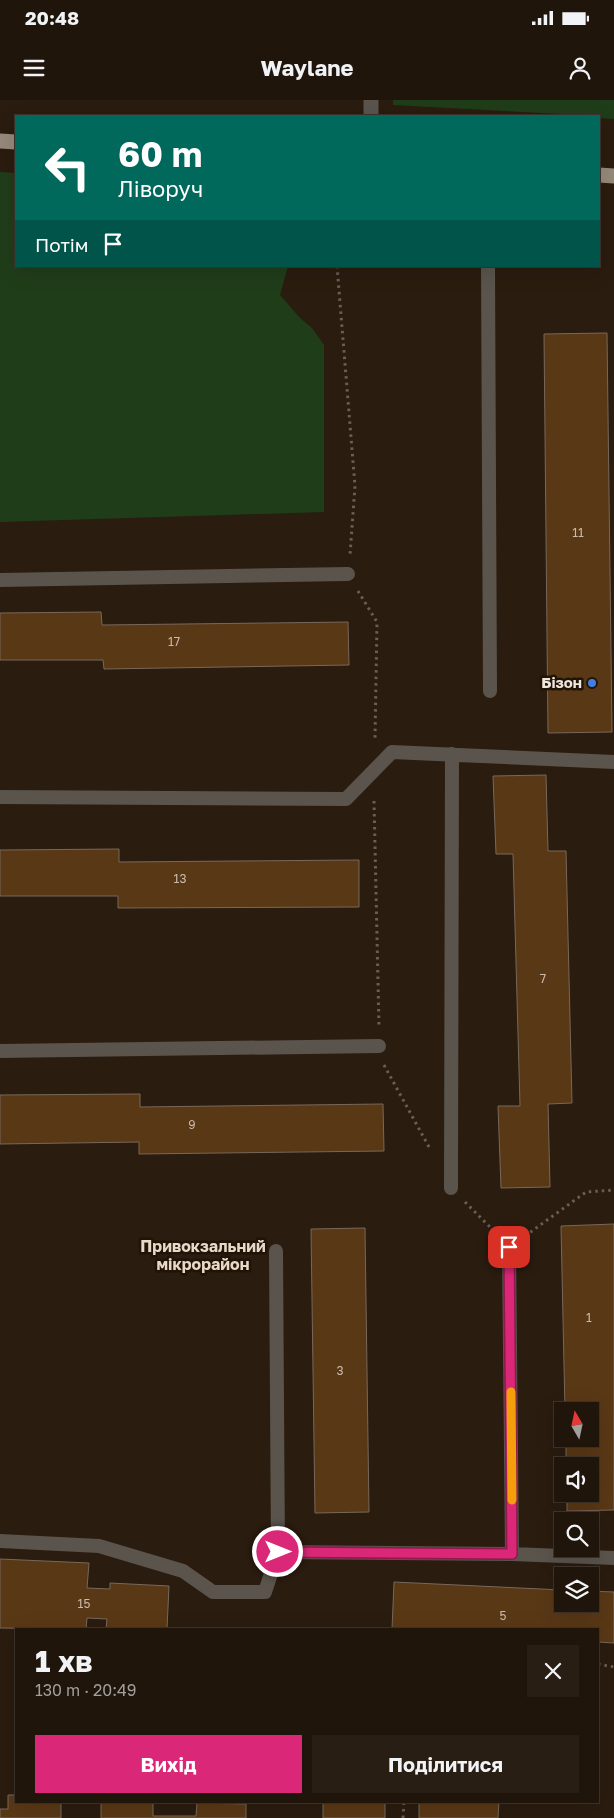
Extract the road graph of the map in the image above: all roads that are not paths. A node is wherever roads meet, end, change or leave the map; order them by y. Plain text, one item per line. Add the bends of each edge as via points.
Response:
1 (372, 100) edge
2 (371, 115) edge
3 (0, 141) edge
4 (15, 142) edge
5 (600, 175) edge
6 (614, 176) edge
7 (488, 267) edge
8 (348, 574) road end
9 (0, 580) edge
10 (490, 691) dead end
11 (452, 754) junction
12 (614, 762) edge
13 (0, 797) edge
14 (379, 1046) road end
15 (0, 1051) edge
16 (451, 1188) road end
17 (509, 1247) road end
18 (276, 1251) dead end
19 (0, 1541) edge
20 (278, 1552) junction
21 (512, 1554) junction
22 (614, 1558) edge

1 - 2 street
3 - 4 main road
5 - 6 main road
7 - 10 lane
8 - 9 lane
11 - 12 lane
11 - 13 lane via 392,752 346,799
11 - 16 lane
14 - 15 lane
17 - 21 lane
18 - 20 lane
19 - 20 lane via 99,1546 184,1571 213,1592 266,1592
20 - 21 lane
21 - 22 lane

